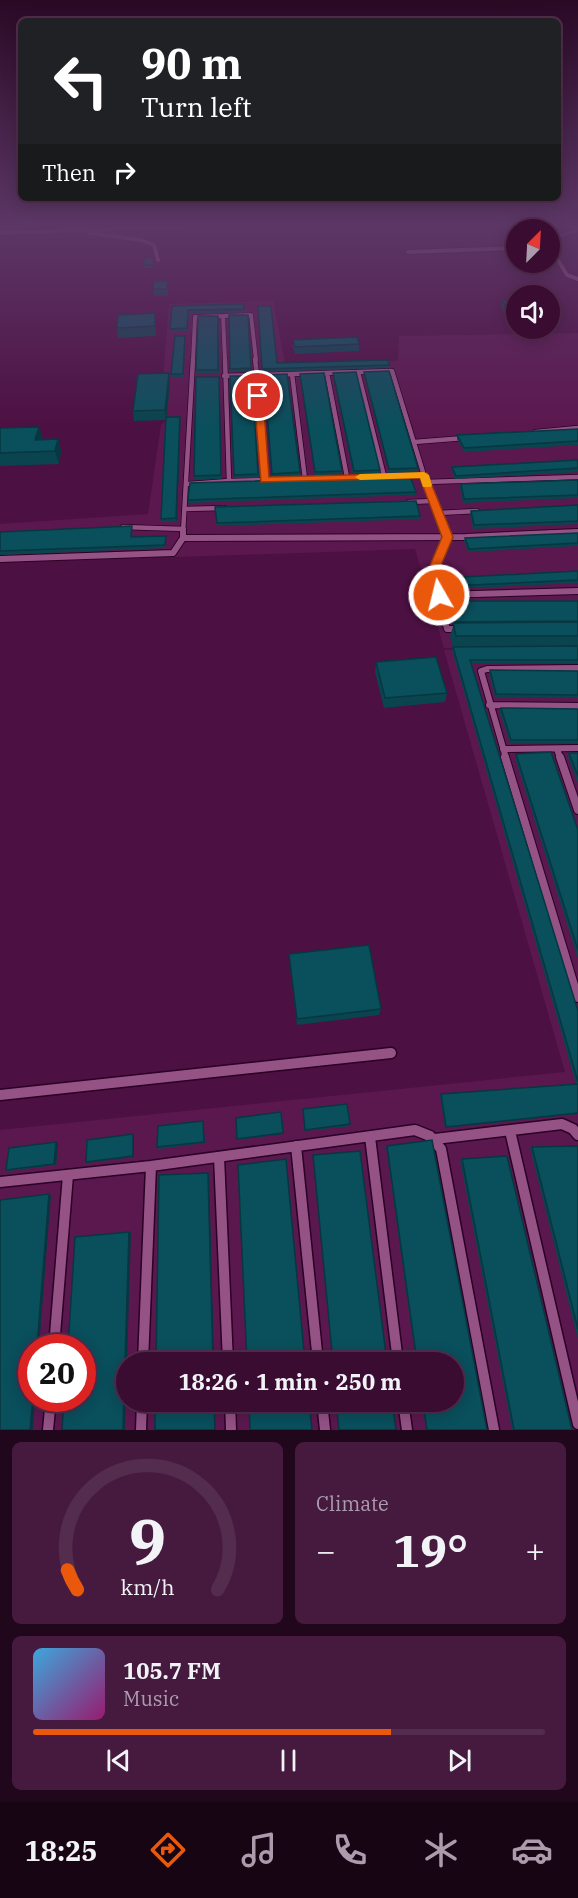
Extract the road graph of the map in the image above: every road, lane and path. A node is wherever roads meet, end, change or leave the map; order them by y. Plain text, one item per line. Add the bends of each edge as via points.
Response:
1 (223, 316) junction
2 (358, 372) junction
3 (327, 373) junction
4 (292, 374) junction
5 (257, 375) junction
6 (226, 376) junction
7 (203, 377) edge
8 (214, 377) edge
9 (192, 378) junction
10 (578, 428) edge
11 (531, 432) edge
12 (472, 437) edge
13 (414, 442) junction
14 (424, 475) junction
15 (384, 476) junction
16 (348, 477) junction
17 (578, 477) edge
18 (305, 479) junction
19 (264, 480) junction
20 (229, 481) junction
21 (426, 483) junction
22 (186, 484) junction
23 (433, 501) junction
24 (398, 502) edge
25 (232, 507) edge
26 (185, 509) junction
27 (485, 511) edge
28 (438, 513) junction
29 (118, 527) edge
30 (184, 529) junction
31 (578, 532) edge
32 (447, 537) junction
33 (183, 538) junction
34 (0, 559) edge
35 (578, 591) edge
36 (439, 595) junction
37 (471, 629) edge
38 (578, 668) edge
39 (489, 705) junction
40 (578, 706) edge
41 (578, 748) edge
42 (502, 749) junction
43 (557, 749) junction
44 (578, 810) edge
45 (578, 998) edge
46 (391, 1053) dead end
47 (0, 1095) edge
48 (510, 1131) junction
49 (578, 1135) edge
50 (370, 1137) junction
51 (435, 1139) junction
52 (296, 1146) junction
53 (219, 1157) junction
54 (151, 1166) junction
55 (68, 1175) junction
56 (0, 1182) edge
57 (55, 1334) edge
58 (143, 1352) edge
59 (228, 1352) edge
60 (317, 1352) edge
61 (398, 1352) edge
62 (50, 1412) edge
63 (142, 1412) edge
64 (230, 1412) edge
65 (323, 1412) edge
66 (405, 1412) edge
67 (578, 1424) edge
68 (48, 1430) edge
69 (141, 1430) edge
70 (231, 1430) edge
71 (325, 1430) edge
72 (407, 1430) edge
73 (494, 1430) edge

1 - 5 lane via 251,315
1 - 6 lane
1 - 9 lane via 195,317
2 - 3 lane
2 - 13 lane via 392,371
2 - 15 lane
3 - 4 lane
3 - 16 lane
4 - 5 lane
4 - 18 lane
5 - 6 lane
5 - 19 lane
6 - 8 lane
6 - 20 lane
7 - 9 lane
9 - 22 lane
10 - 11 lane
12 - 13 lane
13 - 14 lane
14 - 15 lane
14 - 21 lane
15 - 16 lane
16 - 18 lane
17 - 21 lane
18 - 19 lane
19 - 20 lane
20 - 22 lane
21 - 23 lane
22 - 26 lane
23 - 24 lane
23 - 28 lane
25 - 26 lane
26 - 30 lane
27 - 28 lane
28 - 32 lane
29 - 30 lane
30 - 33 lane
31 - 32 lane
32 - 33 lane
32 - 36 lane via 434,570
33 - 34 lane via 173,553
35 - 36 lane
36 - 37 lane via 447,629
38 - 39 lane via 481,671
39 - 40 lane
39 - 42 lane
41 - 43 lane
42 - 43 lane
42 - 45 lane
43 - 44 lane
46 - 47 lane
48 - 49 lane via 562,1124
48 - 51 lane
48 - 67 lane
50 - 51 lane via 415,1130
50 - 52 lane
50 - 61 lane
51 - 73 lane via 441,1149
52 - 53 lane
52 - 60 lane
53 - 54 lane
53 - 59 lane
54 - 55 lane
54 - 58 lane
55 - 56 lane
55 - 57 lane
62 - 68 lane
63 - 69 lane
64 - 70 lane
65 - 71 lane
66 - 72 lane

